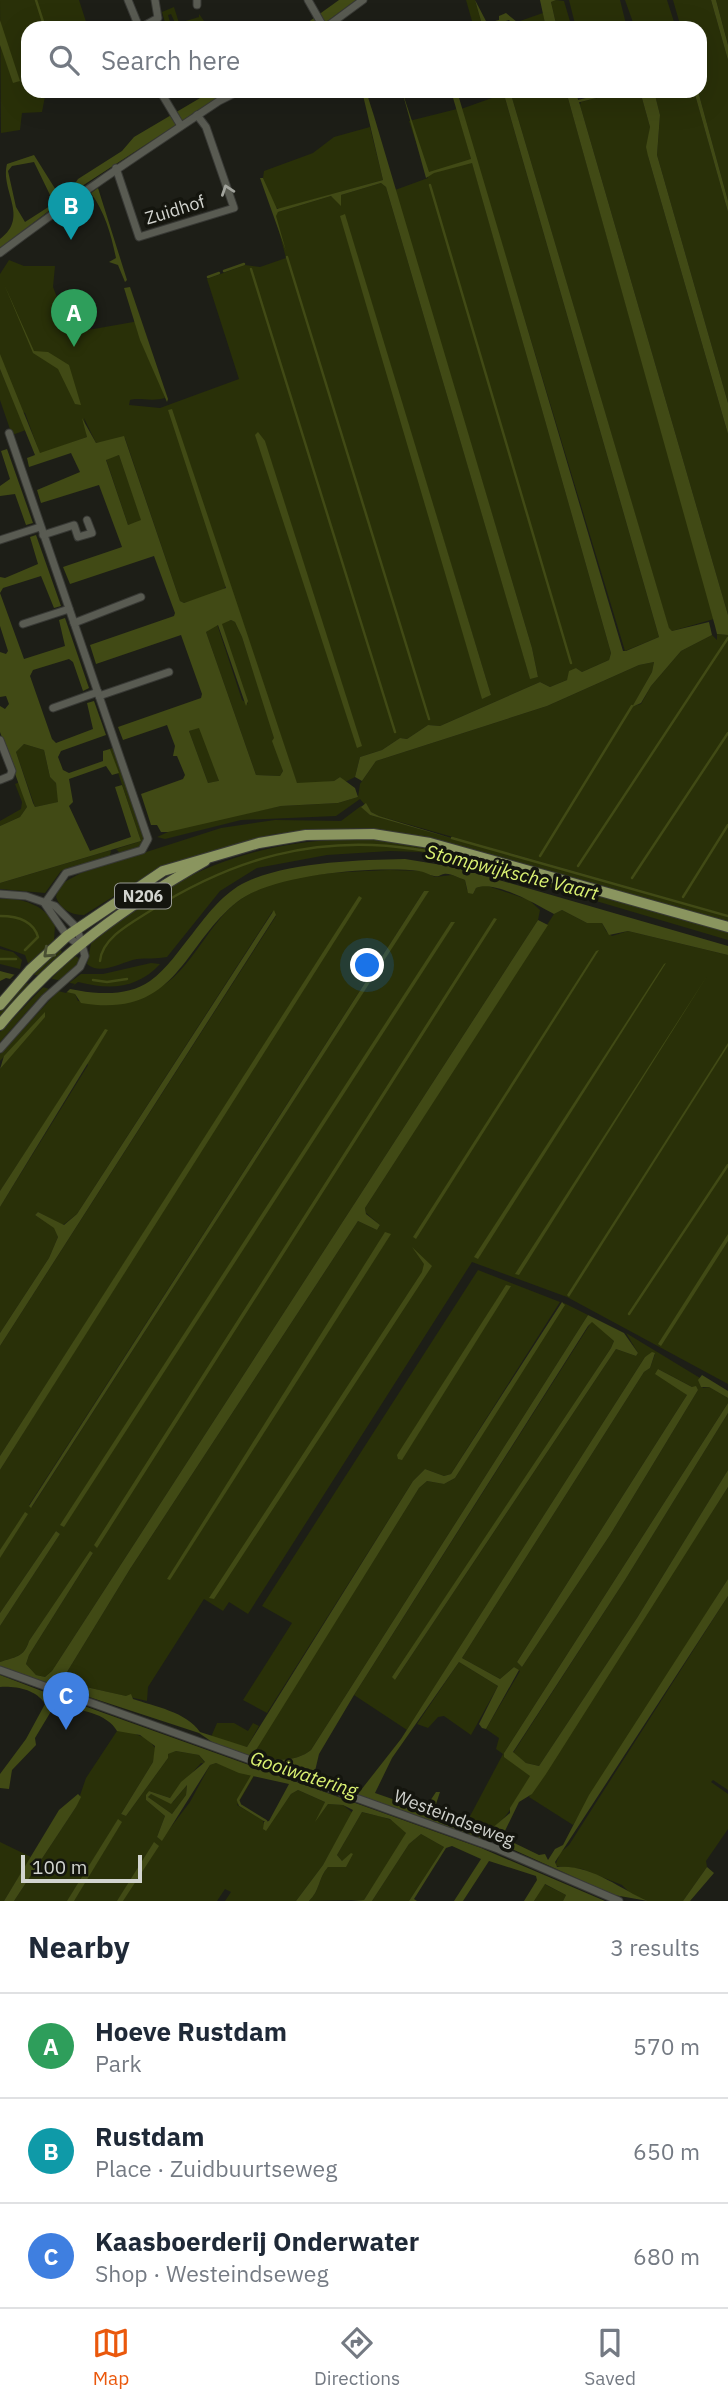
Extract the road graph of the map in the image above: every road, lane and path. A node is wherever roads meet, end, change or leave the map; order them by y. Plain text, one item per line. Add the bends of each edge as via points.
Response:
1 (128, 0) edge
2 (155, 0) edge
3 (308, 0) edge
4 (363, 0) edge
5 (137, 21) edge
6 (156, 21) edge
7 (320, 21) edge
8 (333, 21) edge
9 (164, 98) edge
10 (227, 98) edge
11 (197, 115) junction
12 (180, 125) junction
13 (116, 168) junction
14 (0, 253) edge
15 (0, 443) edge
16 (87, 520) dead end
17 (40, 527) junction
18 (44, 535) junction
19 (0, 540) edge
20 (141, 597) dead end
21 (69, 609) junction
22 (74, 623) junction
23 (23, 624) dead end
24 (169, 672) dead end
25 (98, 694) junction
26 (53, 708) dead end
27 (0, 740) edge
28 (0, 780) edge
29 (214, 856) junction
30 (0, 894) edge
31 (45, 903) junction
32 (728, 927) edge
33 (77, 928) junction
34 (67, 936) junction
35 (80, 946) junction
36 (0, 1005) edge
37 (0, 1025) edge
38 (0, 1049) edge
39 (0, 1670) edge
40 (619, 1901) edge

1 - 5 street
2 - 6 street
3 - 7 street
4 - 8 street
9 - 12 street
10 - 11 street
11 - 12 street
13 -> 11 street, Zuidhof via 139,237 233,208 206,127
12 - 13 street
13 - 14 street
15 - 17 street via 10,437
16 - 18 street via 92,533 78,537 74,525
17 - 18 street
17 - 19 street
18 - 21 street
20 - 22 street
21 - 22 street
21 - 23 street
22 - 25 street
24 - 25 street
25 - 26 street
25 - 31 street via 148,839 142,850 66,873
27 - 28 street via 12,771
29 - 32 main road, N206 via 306,835 400,837
29 - 33 main road, N206 via 163,871
29 - 35 main road, N206 via 144,896
30 - 31 street
31 - 33 street via 61,911
31 - 34 street
33 - 34 main road, N206
33 - 35 street
34 - 35 street
34 -> 36 main road, N206
35 - 37 main road, N206
35 - 38 street via 84,960
39 - 40 street, Westeindseweg via 498,1849

